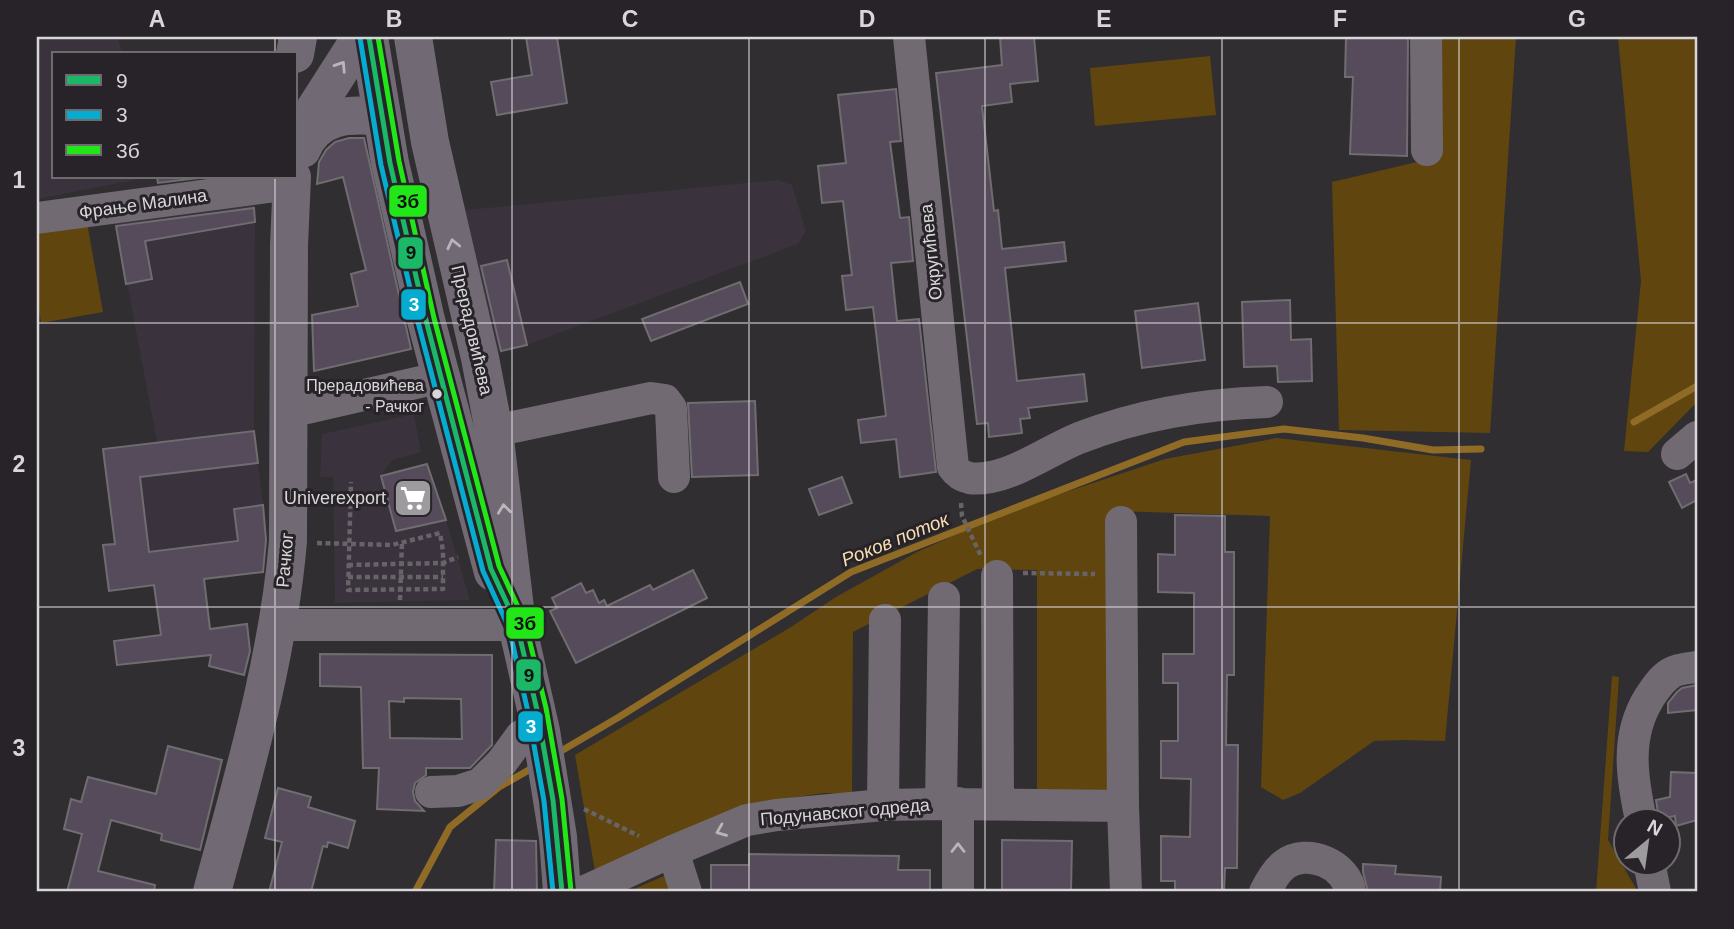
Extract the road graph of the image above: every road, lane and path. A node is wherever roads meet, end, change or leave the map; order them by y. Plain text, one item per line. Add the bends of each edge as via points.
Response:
1 (361, 37) edge
2 (369, 37) edge
3 (413, 37) edge
4 (909, 37) edge
5 (1426, 37) edge
6 (381, 117) junction
7 (1427, 150) dead end
8 (298, 161) edge
9 (298, 164) edge
10 (240, 178) edge
11 (296, 178) edge
12 (37, 218) edge
13 (442, 377) junction
14 (1267, 402) dead end
15 (290, 412) junction
16 (494, 431) junction
17 (674, 477) dead end
18 (351, 482) dead end
19 (962, 516) dead end
20 (1121, 522) dead end
21 (288, 541) junction
22 (402, 541) junction
23 (351, 545) junction
24 (467, 553) dead end
25 (443, 564) junction
26 (348, 565) junction
27 (402, 565) junction
28 (999, 567) junction
29 (1120, 574) junction
30 (348, 577) junction
31 (401, 577) junction
32 (443, 577) junction
33 (401, 589) junction
34 (944, 598) dead end
35 (885, 620) dead end
36 (278, 625) junction
37 (517, 625) junction
38 (399, 626) junction
39 (1697, 667) edge
40 (541, 728) junction
41 (431, 792) dead end
42 (563, 800) junction
43 (949, 803) junction
44 (998, 803) junction
45 (883, 805) junction
46 (1123, 806) junction
47 (1638, 806) edge
48 (644, 838) dead end
49 (673, 851) junction
50 (1350, 889) edge
51 (212, 892) edge
52 (562, 892) edge
53 (583, 892) edge
54 (686, 892) edge
55 (958, 892) edge
56 (1126, 892) edge
57 (1265, 892) edge

8 -> 1 main road, Рачког via 313,112
2 - 6 main road, Прерадовићева
16 -> 3 main road, Прерадовићева via 430,142
4 - 14 street, Округићева via 953,467 958,475 991,477 1079,438 1171,410
5 - 7 street
6 - 9 main road via 357,114 322,123
6 - 13 main road, Прерадовићева
10 - 12 street, Фрање Малина
11 - 15 main road, Рачког
13 - 15 street
13 - 37 main road, Прерадовићева via 491,569
15 - 21 main road, Рачког
16 - 17 street via 651,398 665,400 671,408
37 -> 16 main road, Прерадовићева
18 - 23 path
19 - 28 path
20 - 29 street
21 - 23 path
21 - 36 main road, Рачког
22 - 23 path
22 - 25 path via 440,533
22 - 27 path
23 - 26 path
24 - 25 path
25 - 27 path
25 - 32 path
26 - 27 path
26 - 30 path
27 - 31 path
28 - 29 path
28 - 44 street
29 - 46 street
30 - 31 path
30 - 33 path via 348,590
31 - 32 path
31 - 33 path
32 - 33 path via 443,589
33 - 38 path
34 - 43 street
35 - 45 street
36 - 38 street
36 - 51 main road, Рачког
37 - 38 street
37 - 40 main road, Прерадовићева
39 - 47 street via 1672,672 1657,685 1637,721 1632,779
40 - 41 street via 521,736 480,784
40 - 42 main road, Прерадовићева
42 - 48 path
42 - 52 main road, Прерадовићева
43 - 44 street, Подунавског одреда
43 - 45 street, Подунавског одреда
55 -> 43 street
44 - 46 street, Подунавског одреда
45 -> 49 street, Подунавског одреда via 747,820
46 - 56 street
49 - 53 street, Подунавског одреда
49 - 54 street
50 - 57 street via 1335,866 1302,859 1285,864

